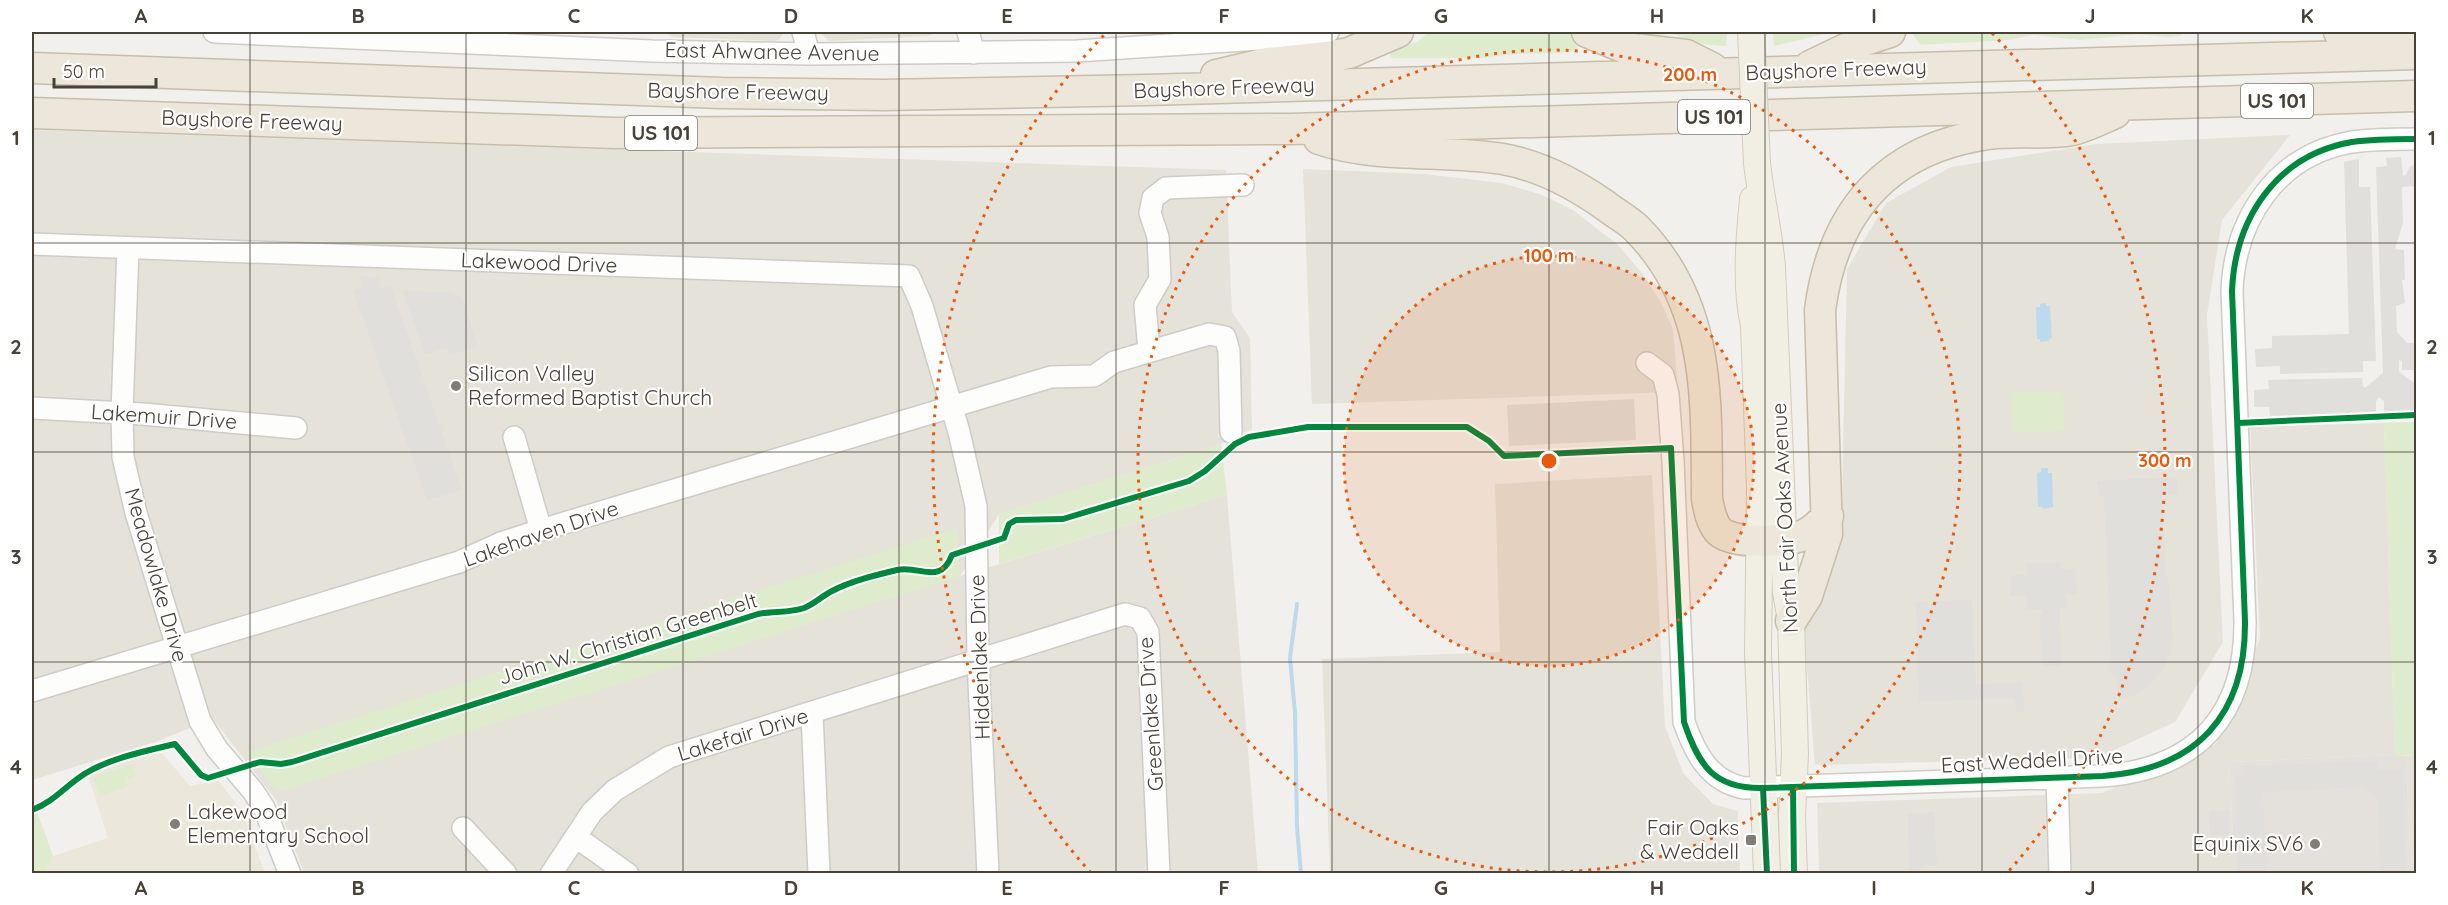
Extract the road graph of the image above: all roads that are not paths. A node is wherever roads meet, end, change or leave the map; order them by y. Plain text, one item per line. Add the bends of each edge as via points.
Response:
1 (214, 32) edge
2 (803, 32) edge
3 (968, 32) edge
4 (1328, 32) edge
5 (1398, 32) edge
6 (1587, 32) edge
7 (1752, 32) edge
8 (1890, 32) edge
9 (2339, 32) edge
10 (340, 34) edge
11 (493, 37) edge
12 (2416, 39) edge
13 (650, 41) edge
14 (974, 53) junction
15 (809, 54) junction
16 (2416, 54) edge
17 (32, 68) edge
18 (1799, 71) junction
19 (1723, 73) junction
20 (1146, 90) junction
21 (2416, 96) edge
22 (2137, 105) junction
23 (32, 113) edge
24 (1290, 129) junction
25 (2416, 139) edge
26 (1243, 185) dead end
27 (32, 244) edge
28 (128, 248) junction
29 (1149, 350) junction
30 (1647, 363) dead end
31 (32, 408) edge
32 (952, 408) junction
33 (122, 412) junction
34 (296, 428) dead end
35 (1231, 432) dead end
36 (514, 437) dead end
37 (1828, 516) junction
38 (542, 530) junction
39 (1772, 539) junction
40 (1791, 621) junction
41 (177, 647) junction
42 (978, 660) junction
43 (32, 691) edge
44 (812, 713) junction
45 (2057, 778) junction
46 (1794, 787) junction
47 (1763, 788) junction
48 (463, 828) dead end
49 (576, 837) junction
50 (290, 873) edge
51 (506, 873) edge
52 (551, 873) edge
53 (628, 873) edge
54 (819, 873) edge
55 (988, 873) edge
56 (1159, 873) edge
57 (1767, 873) edge
58 (1794, 873) edge
59 (2060, 873) edge

1 - 10 street, East Ahwanee Avenue
2 - 15 street
3 - 14 street
4 - 14 street, East Ahwanee Avenue via 1077,51
5 - 20 highway via 1349,53 1267,63
6 - 19 highway via 1624,48 1686,55
7 - 39 main road, North Fair Oaks Avenue, bridge via 1757,163 1750,308 1760,488
8 - 18 highway
9 - 12 highway
10 - 11 street, East Ahwanee Avenue
11 - 13 street, East Ahwanee Avenue
13 - 15 street, East Ahwanee Avenue
14 - 15 street, East Ahwanee Avenue
16 - 18 highway, Bayshore Freeway / US 101
17 - 20 highway, Bayshore Freeway / US 101 via 722,93 884,95
18 - 19 highway, Bayshore Freeway / US 101
19 - 20 highway, Bayshore Freeway / US 101
21 - 22 highway, Bayshore Freeway / US 101
22 - 24 highway, Bayshore Freeway / US 101
22 - 37 highway via 2072,130 1991,133 1926,151 1893,170 1848,218 1824,278 1820,310
23 - 24 highway, Bayshore Freeway / US 101 via 614,133
24 - 39 highway via 1343,148 1467,155 1533,167 1584,191 1634,226 1675,280 1700,346 1711,517 1718,531 1736,540
25 - 45 street, East Weddell Drive via 2351,142 2308,158 2268,189 2240,238 2232,291 2246,644 2239,681 2223,713 2194,745 2157,767 2125,775
26 - 29 street via 1166,188 1153,198 1150,213 1158,237 1160,279 1145,305
27 - 28 street, Lakewood Drive
28 - 32 street, Lakewood Drive via 909,276 922,306
28 - 33 street, Meadowlake Drive
29 - 32 street, Lakehaven Drive via 1114,362 1095,376 1051,378
29 - 35 street via 1209,334 1225,337 1229,351
30 - 47 street, East Weddell Drive via 1663,375 1668,394 1684,722 1702,762 1718,778 1733,786
31 - 33 street, Lakemuir Drive
32 - 38 street, Lakehaven Drive
32 - 42 street, Hiddenlake Drive via 976,506
33 - 34 street, Lakemuir Drive
33 - 41 street, Meadowlake Drive via 123,457 136,513
36 - 38 street
37 - 39 highway via 1798,538
37 - 40 highway via 1825,546 1807,596
38 - 41 street, Lakehaven Drive via 459,562
39 - 40 main road, North Fair Oaks Avenue
39 - 47 main road, North Fair Oaks Avenue via 1758,653
40 - 46 main road, North Fair Oaks Avenue
41 - 43 street, Lakehaven Drive
41 - 50 street, Meadowlake Drive via 200,722 264,808
42 - 44 street, Lakefair Drive
42 - 55 street, Hiddenlake Drive
42 - 56 street, Greenlake Drive via 1125,614 1140,618 1148,633 1150,654
44 - 49 street, Lakefair Drive via 669,757 615,790 592,812
44 - 54 street
45 - 46 street, East Weddell Drive
45 - 59 street
46 - 47 street, East Weddell Drive
46 - 58 main road, North Fair Oaks Avenue
47 - 57 main road, North Fair Oaks Avenue
48 - 51 street
49 - 52 street, Lakefair Drive
49 - 53 street

